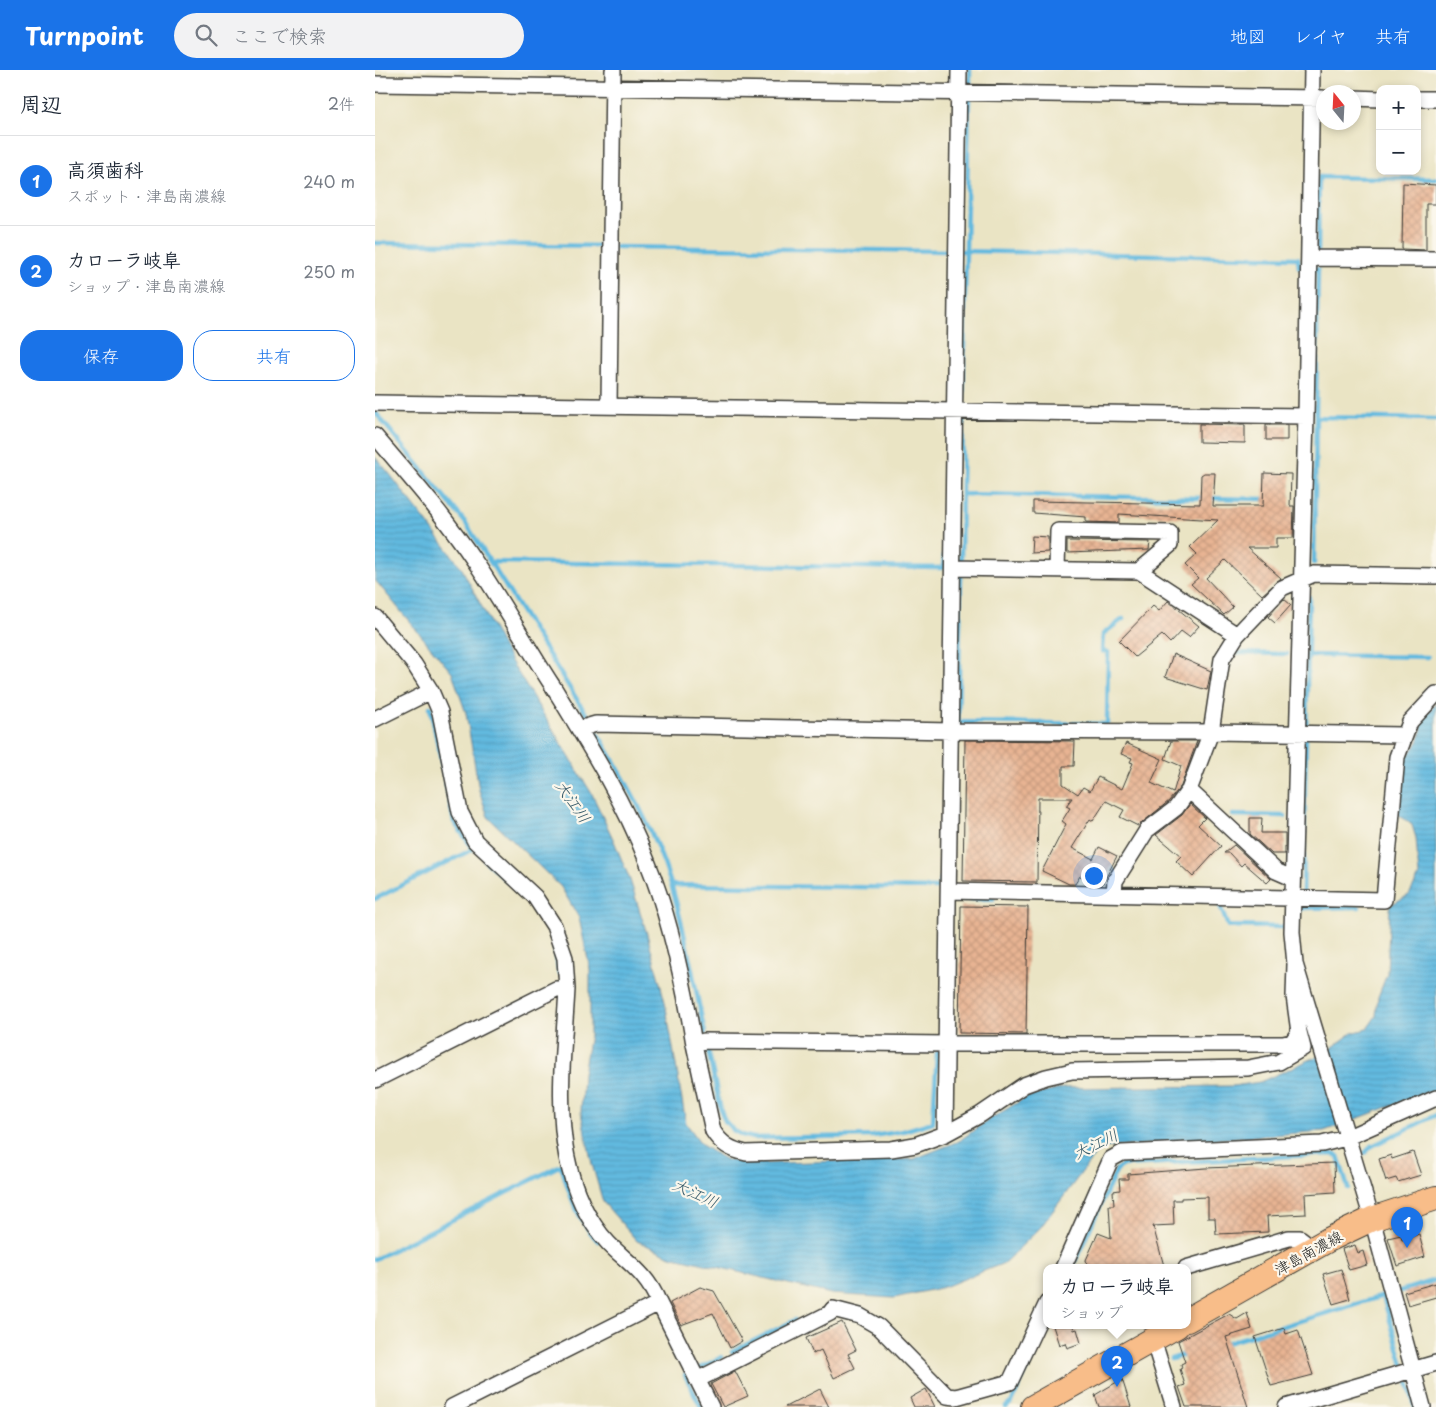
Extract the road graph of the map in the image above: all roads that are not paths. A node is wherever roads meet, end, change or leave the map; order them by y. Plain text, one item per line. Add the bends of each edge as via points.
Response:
1 (613, 70) edge
2 (959, 70) edge
3 (1312, 70) edge
4 (375, 84) edge
5 (613, 88) junction
6 (1316, 92) edge
7 (959, 93) junction
8 (1316, 98) edge
9 (1361, 98) edge
10 (1376, 99) edge
11 (1421, 99) edge
12 (1436, 100) edge
13 (1316, 118) edge
14 (1309, 258) junction
15 (1436, 259) edge
16 (375, 403) edge
17 (609, 406) junction
18 (954, 410) junction
19 (1306, 416) junction
20 (375, 436) edge
21 (953, 568) junction
22 (1057, 570) junction
23 (1139, 571) junction
24 (1436, 576) edge
25 (1301, 580) junction
26 (375, 617) edge
27 (1237, 635) junction
28 (431, 691) junction
29 (1436, 694) edge
30 (375, 719) edge
31 (579, 729) junction
32 (952, 731) junction
33 (1211, 732) junction
34 (1295, 733) junction
35 (1403, 735) junction
36 (1189, 790) junction
37 (1292, 878) junction
38 (949, 890) junction
39 (1114, 893) junction
40 (1292, 898) junction
41 (1295, 964) junction
42 (567, 989) junction
43 (1299, 1032) junction
44 (694, 1044) junction
45 (947, 1044) junction
46 (375, 1080) edge
47 (1436, 1098) edge
48 (945, 1134) junction
49 (1346, 1135) junction
50 (1436, 1198) edge
51 (1371, 1219) junction
52 (1313, 1248) junction
53 (1065, 1264) edge
54 (1191, 1267) edge
55 (659, 1303) junction
56 (1043, 1312) edge
57 (1191, 1318) edge
58 (1169, 1329) edge
59 (1153, 1335) edge
60 (1436, 1363) edge
61 (1412, 1370) junction
62 (697, 1380) junction
63 (452, 1407) edge
64 (711, 1407) edge
65 (1033, 1407) edge
66 (1174, 1407) edge
67 (1286, 1407) edge
68 (1423, 1407) edge

1 - 5 street
2 - 7 street
3 - 6 street
4 - 5 street
5 - 7 street
5 - 17 street
7 - 8 street
7 - 18 street
9 - 10 street
11 - 12 street
13 - 14 street
14 - 15 street
14 - 19 street
16 - 17 street
17 - 18 street
18 - 19 street
18 - 21 street
19 - 25 street
20 - 31 street via 476,563
21 - 22 street
21 - 32 street
22 - 23 street
22 - 23 street via 1058,531 1170,533 1170,545
23 - 27 street
24 - 25 street via 1315,574
25 - 27 street via 1282,588
25 - 34 street
26 - 28 street via 414,664
27 - 33 street via 1223,659
28 - 30 street
28 - 42 street via 440,712 460,812 475,841 535,897 554,926 565,958
29 - 35 street via 1419,711
31 - 32 street via 597,724
31 - 44 street via 619,798 648,862 689,1010
32 - 33 street
32 - 38 street
33 - 34 street
33 - 36 street
34 - 35 street
34 - 37 street
35 - 40 street via 1397,757 1384,900
36 - 37 street via 1276,871
36 - 39 street via 1177,808 1147,830 1115,881
37 - 40 street
38 - 39 street
38 - 45 street
39 - 40 street
40 - 41 street
41 - 43 street
41 - 49 street
42 - 46 street via 556,989
42 - 55 street via 560,1098 564,1139 577,1196 595,1226 615,1250 639,1269 652,1286
43 - 45 street via 1292,1042 1283,1044
43 - 48 street via 1303,1048 1279,1062 1248,1068 1072,1071 1046,1077 1024,1085
44 - 45 street via 704,1041
44 - 48 street via 713,1131 719,1140 735,1150 746,1153 891,1149 915,1145
45 - 48 street
47 - 49 street
49 - 51 street
49 - 53 street via 1322,1144 1122,1154 1111,1159
50 - 51 main road, 津島南濃線
51 - 52 main road, 津島南濃線
51 - 61 street
52 - 54 street via 1300,1238 1289,1238
52 - 57 main road, 津島南濃線
55 - 62 street
55 - 63 street
56 - 62 street via 1010,1382 955,1397 947,1396 879,1327 860,1316 833,1309
58 - 59 main road
59 - 65 main road
59 - 66 street
60 - 61 street
61 - 67 street
61 - 68 street
62 - 64 street

